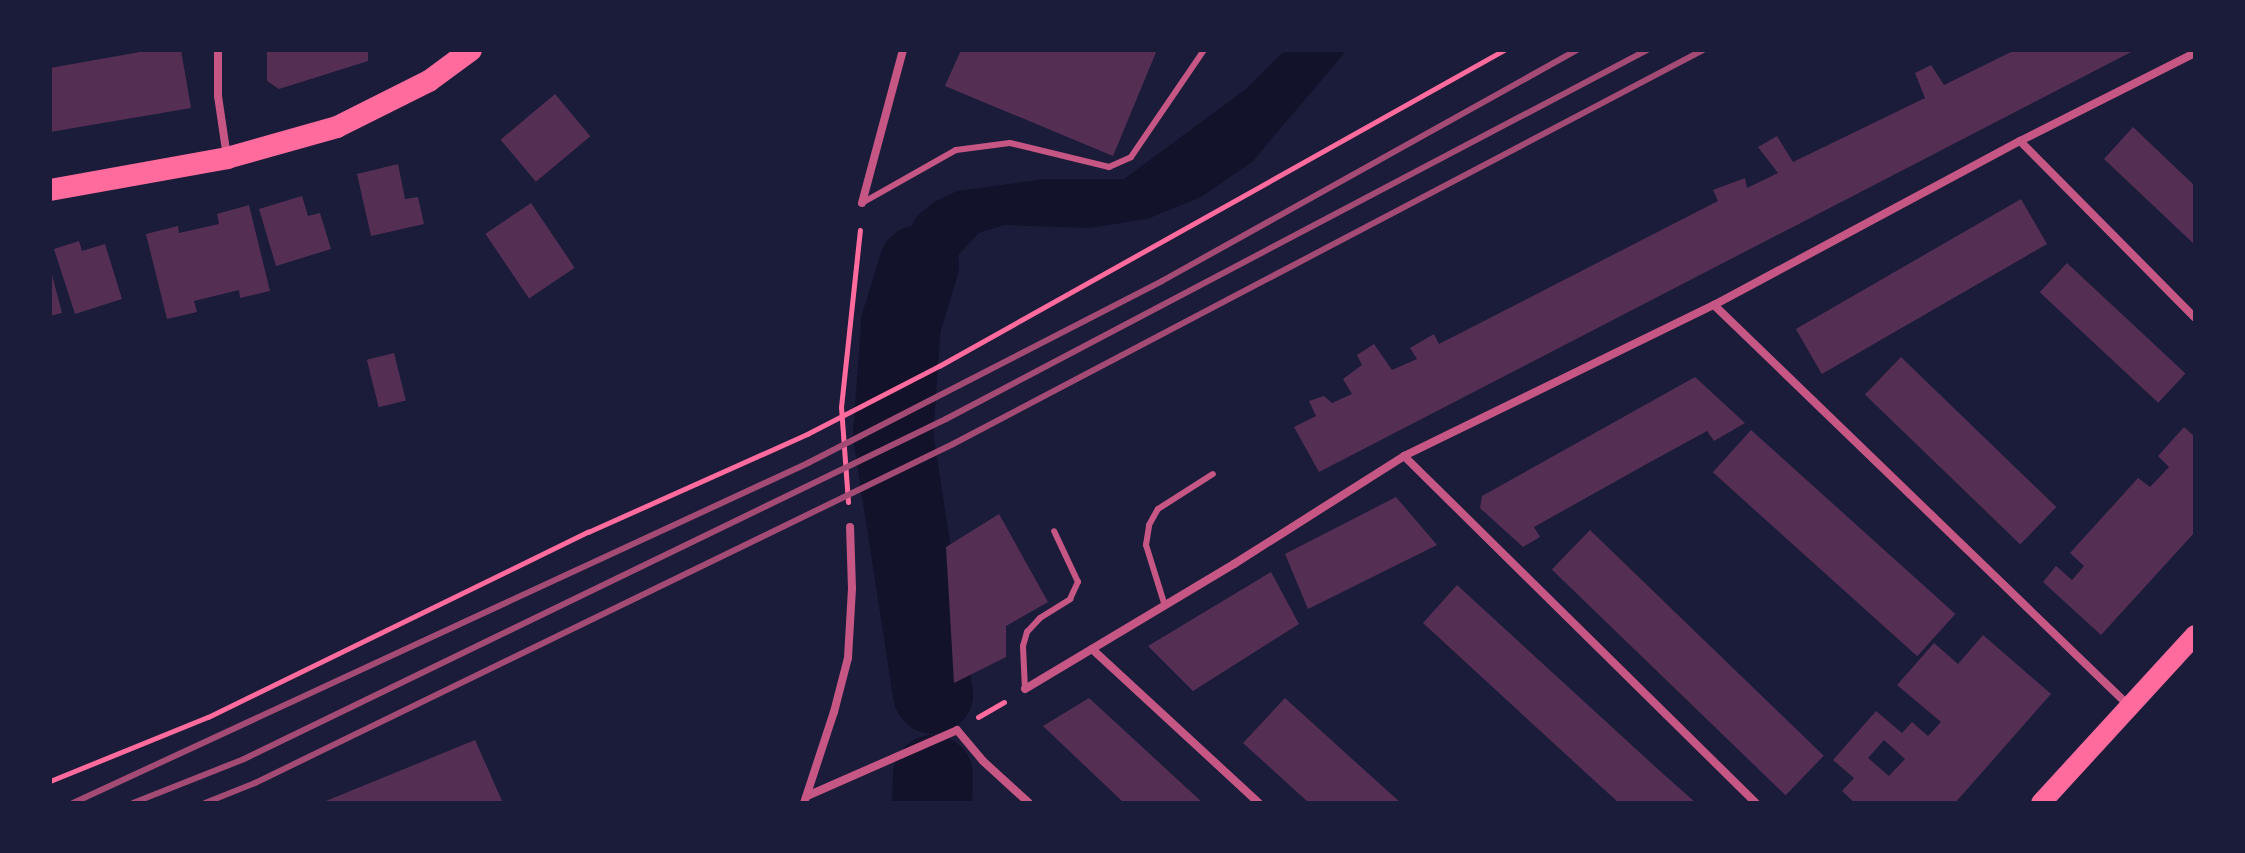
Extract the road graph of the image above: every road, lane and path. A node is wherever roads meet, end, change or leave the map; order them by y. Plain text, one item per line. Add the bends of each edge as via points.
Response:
1 (218, 50) edge
2 (471, 50) edge
3 (903, 50) edge
4 (1204, 50) edge
5 (1504, 50) edge
6 (2195, 53) edge
7 (2020, 141) junction
8 (227, 158) junction
9 (50, 190) edge
10 (862, 203) junction
11 (1714, 305) junction
12 (2195, 318) edge
13 (1404, 456) junction
14 (1213, 474) dead end
15 (850, 527) joint
16 (1054, 531) dead end
17 (1165, 606) junction
18 (2195, 635) edge
19 (1092, 649) junction
20 (1025, 689) junction
21 (2129, 706) junction
22 (957, 730) junction
23 (50, 781) edge
24 (805, 799) edge
25 (1029, 803) edge
26 (1259, 803) edge
27 (1756, 803) edge
28 (2041, 803) edge

1 - 8 street
2 - 8 highway via 429,81 337,127
3 - 10 street
4 - 10 lane via 1131,157 1109,167 1010,143 956,150
5 - 23 path via 939,366 807,434 588,532 208,717
6 - 7 street
7 - 11 street
7 - 12 street
8 - 9 highway
10 - 15 path via 841,407
11 - 13 street
11 - 21 street
13 - 17 street
13 - 27 street
14 - 17 lane via 1158,509 1149,525 1146,545
15 - 24 street via 848,658
16 - 20 lane via 1078,582 1070,599 1027,632
17 - 19 street
18 - 21 main road
19 - 20 street
19 - 26 street
20 - 22 path
21 - 28 main road
22 - 24 street
22 - 25 street

